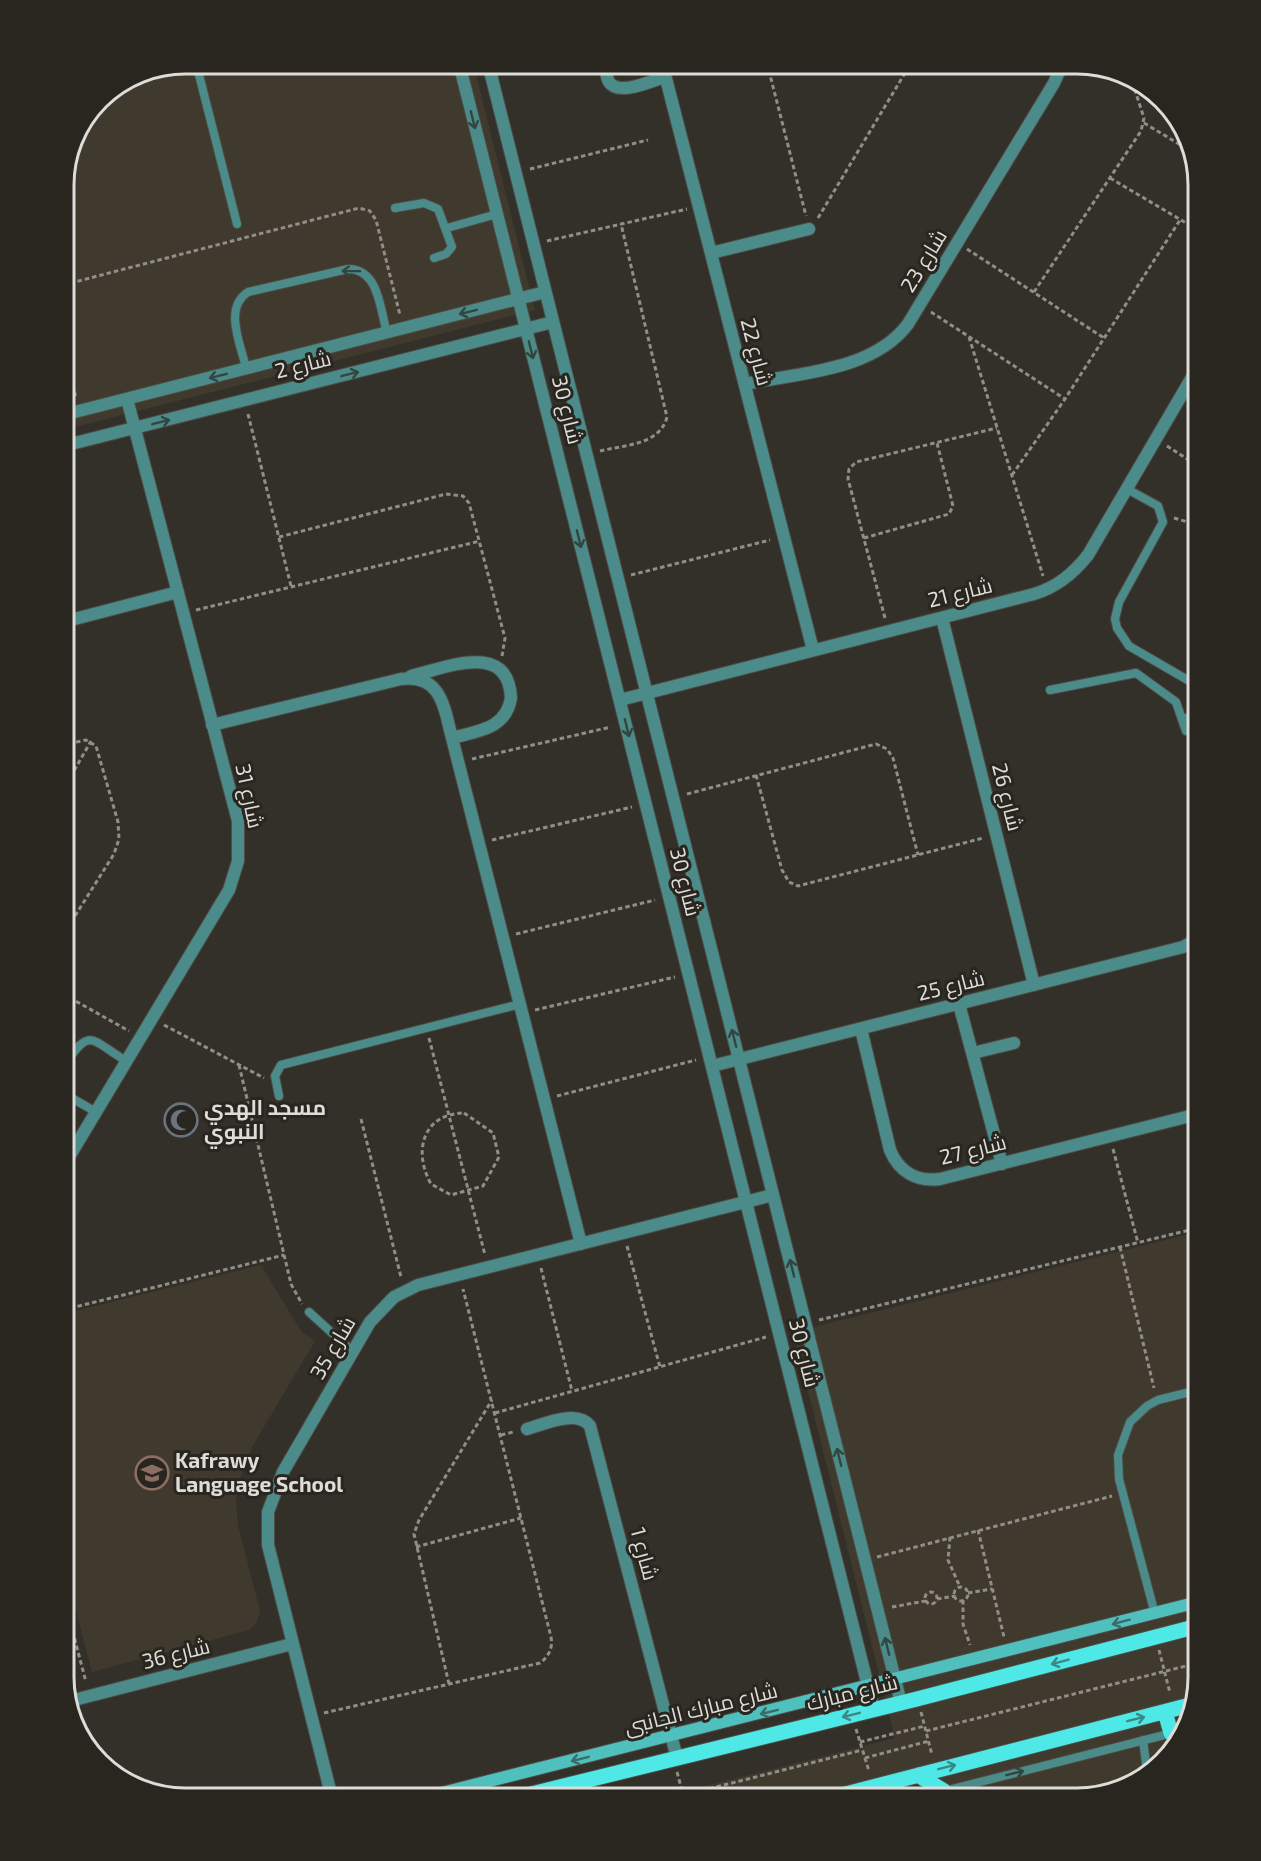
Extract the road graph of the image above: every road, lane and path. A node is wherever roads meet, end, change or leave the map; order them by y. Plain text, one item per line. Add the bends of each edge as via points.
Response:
1 (199, 74) edge
2 (462, 74) edge
3 (491, 74) edge
4 (607, 74) edge
5 (664, 74) edge
6 (770, 74) edge
7 (905, 74) edge
8 (1058, 74) edge
9 (665, 77) junction
10 (1134, 90) edge
11 (1143, 123) junction
12 (648, 140) dead end
13 (1180, 145) edge
14 (515, 173) junction
15 (1110, 177) junction
16 (699, 207) junction
17 (395, 208) dead end
18 (497, 214) junction
19 (1180, 220) junction
20 (237, 224) dead end
21 (621, 224) junction
22 (1188, 224) edge
23 (447, 228) junction
24 (809, 229) junction
25 (957, 243) junction
26 (533, 244) junction
27 (711, 253) junction
28 (434, 258) dead end
29 (74, 282) edge
30 (545, 292) junction
31 (1034, 292) junction
32 (518, 299) junction
33 (920, 305) junction
34 (553, 322) junction
35 (404, 329) junction
36 (526, 329) junction
37 (387, 333) junction
38 (969, 337) junction
39 (1104, 338) junction
40 (246, 368) junction
41 (745, 384) junction
42 (1188, 384) edge
43 (74, 389) edge
44 (127, 399) junction
45 (1065, 399) junction
46 (245, 400) junction
47 (80, 411) junction
48 (74, 412) edge
49 (135, 428) junction
50 (998, 428) junction
51 (1156, 439) junction
52 (937, 442) junction
53 (74, 443) edge
54 (587, 454) junction
55 (1188, 460) edge
56 (1012, 476) junction
57 (1126, 489) junction
58 (1163, 516) junction
59 (1188, 522) edge
60 (279, 537) junction
61 (784, 537) junction
62 (864, 538) junction
63 (480, 541) junction
64 (618, 578) junction
65 (291, 586) junction
66 (1047, 589) junction
67 (178, 592) junction
68 (183, 613) junction
69 (942, 618) junction
70 (74, 619) edge
71 (888, 631) junction
72 (813, 650) junction
73 (492, 664) junction
74 (401, 679) junction
75 (1188, 680) edge
76 (1050, 690) dead end
77 (647, 693) junction
78 (620, 700) junction
79 (1188, 717) edge
80 (1183, 719) junction
81 (626, 724) junction
82 (212, 725) junction
83 (1186, 731) dead end
84 (452, 738) junction
85 (91, 741) junction
86 (74, 743) edge
87 (458, 763) junction
88 (74, 771) edge
89 (756, 775) junction
90 (673, 797) junction
91 (646, 804) junction
92 (996, 835) junction
93 (479, 843) junction
94 (918, 855) junction
95 (669, 897) junction
96 (74, 918) edge
97 (503, 938) junction
98 (1188, 944) edge
99 (688, 974) junction
100 (1034, 985) junction
101 (74, 1000) edge
102 (959, 1004) junction
103 (521, 1008) junction
104 (152, 1018) junction
105 (427, 1028) junction
106 (861, 1029) junction
107 (141, 1038) junction
108 (1014, 1043) dead end
109 (74, 1050) edge
110 (973, 1053) junction
111 (739, 1059) junction
112 (126, 1061) junction
113 (711, 1061) junction
114 (240, 1065) junction
115 (276, 1085) junction
116 (279, 1096) dead end
117 (74, 1099) edge
118 (544, 1100) junction
119 (96, 1112) junction
120 (449, 1116) junction
121 (1188, 1117) edge
122 (361, 1119) dead end
123 (1110, 1137) junction
124 (74, 1149) edge
125 (1002, 1164) junction
126 (469, 1192) junction
127 (773, 1195) junction
128 (746, 1202) junction
129 (1188, 1230) edge
130 (624, 1233) junction
131 (1138, 1243) junction
132 (581, 1244) junction
133 (1120, 1247) junction
134 (284, 1255) junction
135 (538, 1255) junction
136 (488, 1267) junction
137 (460, 1274) junction
138 (404, 1291) junction
139 (74, 1307) edge
140 (309, 1311) joint
141 (806, 1323) junction
142 (779, 1334) junction
143 (353, 1352) junction
144 (660, 1367) junction
145 (572, 1392) junction
146 (1188, 1392) edge
147 (492, 1400) junction
148 (1158, 1400) junction
149 (495, 1413) junction
150 (527, 1429) dead end
151 (1122, 1493) junction
152 (521, 1518) junction
153 (978, 1530) junction
154 (950, 1538) junction
155 (416, 1546) junction
156 (865, 1560) junction
157 (960, 1587) junction
158 (992, 1589) junction
159 (968, 1593) junction
160 (955, 1596) junction
161 (937, 1599) junction
162 (963, 1600) junction
163 (925, 1601) junction
164 (1188, 1605) edge
165 (878, 1610) junction
166 (1155, 1614) junction
167 (1188, 1629) edge
168 (1156, 1637) junction
169 (74, 1638) edge
170 (292, 1644) junction
171 (1008, 1652) junction
172 (980, 1659) junction
173 (1188, 1665) edge
174 (1165, 1671) junction
175 (896, 1681) junction
176 (449, 1684) junction
177 (868, 1688) junction
178 (89, 1696) junction
179 (76, 1699) edge
180 (917, 1699) junction
181 (901, 1703) junction
182 (1183, 1707) edge
183 (874, 1710) junction
184 (1169, 1711) junction
185 (852, 1715) junction
186 (311, 1716) junction
187 (925, 1726) junction
188 (1174, 1729) edge
189 (926, 1731) junction
190 (671, 1736) junction
191 (1169, 1737) edge
192 (1143, 1740) junction
193 (929, 1741) junction
194 (860, 1742) junction
195 (862, 1750) junction
196 (865, 1758) junction
197 (675, 1759) junction
198 (1146, 1763) edge
199 (936, 1770) junction
200 (918, 1775) junction
201 (873, 1786) junction
202 (329, 1787) edge
203 (465, 1787) edge
204 (558, 1787) edge
205 (682, 1788) edge
206 (720, 1788) edge
207 (867, 1788) edge
208 (939, 1788) edge
209 (956, 1788) edge

1 - 20 lane
2 -> 18 street, شارع 30
3 - 14 street, شارع 30
4 - 9 street via 616,87 627,88
5 - 9 street, شارع 22
6 - 24 path
7 - 24 path via 825,209
8 - 25 street, شارع 23
9 - 16 street, شارع 22
10 - 11 path
11 - 13 path
11 - 15 path
12 - 14 path
14 - 26 street, شارع 30
15 - 19 path
15 - 31 path
16 - 21 path
16 - 27 street, شارع 22
17 - 23 lane via 432,205
18 - 23 lane
18 - 32 street, شارع 30
19 - 22 path
19 - 39 path
21 - 26 path
21 - 54 path via 667,417 663,428 653,437
23 - 28 lane via 452,242 450,251
24 - 27 street
25 - 31 path
25 - 33 street, شارع 23
26 - 30 street, شارع 30
27 - 41 street, شارع 22
29 - 35 path via 364,208 376,220
30 - 32 street, شارع 2
30 - 34 street, شارع 30
31 - 39 path
32 -> 35 street, شارع 2
32 - 36 street, شارع 30
33 - 38 path
33 - 41 street, شارع 23 via 894,341 866,358
34 - 36 street, شارع 2
34 - 54 street, شارع 30
35 - 37 street, شارع 2
46 -> 36 street, شارع 2
36 -> 78 street, شارع 30
37 - 40 street, شارع 2
37 -> 40 lane via 372,280 359,270 348,269 248,292 238,300 234,312
38 - 45 path
38 - 50 path
39 - 45 path
40 -> 44 street, شارع 2
41 - 61 street, شارع 22
42 - 51 street, شارع 21
43 - 47 path
44 - 47 street, شارع 2
44 - 49 street, شارع 31
45 - 56 path
49 -> 46 street, شارع 2
46 - 60 path
47 - 48 street, شارع 2
49 - 53 street, شارع 2
49 - 67 street, شارع 31
50 - 52 path
50 - 56 path
51 - 55 path
51 - 57 street, شارع 21
52 - 62 path via 953,506 950,514
52 - 62 path via 852,465 848,479
54 - 64 street, شارع 30
56 - 66 path
57 - 58 lane via 1158,506
57 - 66 street, شارع 21 via 1088,555 1074,572
58 - 59 path
58 - 75 lane via 1162,528 1119,602 1115,619 1130,646
60 - 63 path via 453,493 469,503
60 - 65 path
61 - 64 path
61 - 72 street, شارع 22
62 - 71 path
63 - 65 path
63 - 73 path via 506,642 501,657
64 - 77 street, شارع 30
65 - 68 path
66 - 69 street, شارع 21
67 - 68 street, شارع 31
67 - 70 street
68 - 82 street, شارع 31
69 - 71 street, شارع 21
69 - 92 street, شارع 26
71 - 72 street, شارع 21
72 - 77 street, شارع 21
73 - 74 street via 476,660
73 - 84 street via 504,675 511,690 506,714 495,726
74 - 82 street
74 - 84 street via 424,681 437,691
76 - 80 lane via 1136,673 1173,699
77 - 78 street, شارع 21
77 - 90 street, شارع 30
78 - 81 street, شارع 30
79 - 80 lane
80 - 83 lane
81 - 87 path
81 -> 91 street, شارع 30
82 - 104 street, شارع 31 via 238,821 238,861 229,890
84 - 87 street
85 - 86 path
85 - 88 path
85 - 96 path via 96,746 118,822 119,839 114,854
87 - 93 street
89 - 90 path
89 - 94 path via 784,877 794,884 804,885
89 - 94 path via 871,745 882,746 893,758
111 -> 90 street, شارع 30
91 - 93 path
91 - 95 street, شارع 30
92 - 94 path
92 - 100 street, شارع 26
93 - 97 street
95 - 97 path
95 - 99 street, شارع 30
97 - 103 street
98 - 100 street, شارع 25
99 - 103 path
99 - 113 street, شارع 30
100 - 102 street, شارع 25
101 - 107 path
102 - 106 street, شارع 25
102 - 110 street
103 - 105 lane
103 - 118 street
104 - 107 street, شارع 31
104 - 114 path
105 - 115 lane via 281,1065 276,1071
105 - 120 path
106 - 111 street, شارع 25
106 - 125 street, شارع 27 via 890,1150 900,1167 915,1177 931,1180
107 - 112 street, شارع 31
108 - 110 street
109 - 112 lane via 85,1040 93,1041
110 - 125 street
111 - 113 street, شارع 25
111 - 127 street, شارع 30
112 - 119 street, شارع 31
113 - 118 path
113 - 128 street, شارع 30
114 - 115 path
114 - 134 path
115 - 116 lane
117 - 119 lane
118 - 132 street
119 - 124 street, شارع 31
120 - 126 path
120 - 126 path via 468,1115 489,1129 499,1152 483,1186
120 - 126 path via 438,1120 421,1143 421,1159 432,1186 451,1195
121 - 123 street, شارع 27
122 - 138 path
123 - 125 street, شارع 27
123 - 131 path
126 - 136 path
127 - 128 street, شارع 35
141 -> 127 street, شارع 30
128 - 130 street, شارع 35
128 - 142 street, شارع 30
129 - 131 path
130 - 132 street, شارع 35
130 - 144 path
131 - 133 path
132 - 135 street, شارع 35
133 - 141 path
133 - 148 path
134 - 139 path
134 - 140 path via 291,1284
135 - 136 street, شارع 35
135 - 145 path
136 - 137 street, شارع 35
137 - 138 street, شارع 35
137 - 147 path
138 - 143 street, شارع 35 via 377,1312
140 - 143 lane
156 -> 141 street, شارع 30
142 - 144 path
142 - 177 street, شارع 30
143 - 170 street, شارع 35 via 283,1472 268,1512 268,1545
144 - 145 path
145 - 149 path
146 - 148 lane
147 - 149 path
147 - 155 path via 418,1520
148 - 151 lane via 1130,1422 1120,1444 1117,1467
149 - 152 path
150 - 190 street, شارع 1 via 578,1417 590,1426
151 - 153 path
151 - 166 lane
152 - 155 path
152 - 176 path via 551,1637 550,1653 540,1663
153 - 154 path
153 - 158 path
154 - 156 path
154 - 157 path via 948,1560
155 - 176 path
156 - 165 street, شارع 30
157 - 159 path
157 - 160 path
158 - 159 path
158 - 171 path
159 - 162 path
160 - 161 path
160 - 162 path
161 - 163 path via 933,1604
161 - 163 path via 931,1592 925,1595
162 - 172 path via 965,1633
163 - 165 path
164 - 166 main road, شارع مبارك الجانبى
175 -> 165 street, شارع 30
166 -> 171 main road, شارع مبارك الجانبى
167 - 168 main road, شارع مبارك
168 - 174 path
168 -> 180 main road, شارع مبارك
169 - 178 path
170 - 178 street, شارع 36
170 - 186 street, شارع 35
171 - 172 main road, شارع مبارك الجانبى
172 - 175 main road, شارع مبارك الجانبى
173 - 174 path
174 - 184 path
174 - 189 path
175 - 177 main road, شارع مبارك الجانبى
175 - 181 street, شارع 30
176 - 186 path
177 - 183 street, شارع 30
177 -> 190 main road, شارع مبارك الجانبى
178 - 179 street, شارع 36
180 - 181 main road, شارع مبارك
180 - 187 path
181 - 183 main road, شارع مبارك
182 - 184 main road
183 - 185 main road, شارع مبارك
184 - 188 main road
199 -> 184 main road
185 - 194 path
185 -> 197 main road, شارع مبارك
186 - 202 street, شارع 35
187 - 189 path
187 - 194 path
189 - 193 path
190 - 197 street, شارع 1
190 -> 203 main road, شارع مبارك الجانبى
191 - 192 lane
192 - 198 lane
209 -> 192 lane
193 - 196 path
193 - 199 path
194 - 195 path
195 - 196 path
195 - 206 path
196 - 201 path
197 - 204 main road, شارع مبارك
197 - 205 path
199 - 200 main road
200 - 201 main road
200 - 208 main road
201 - 207 main road

